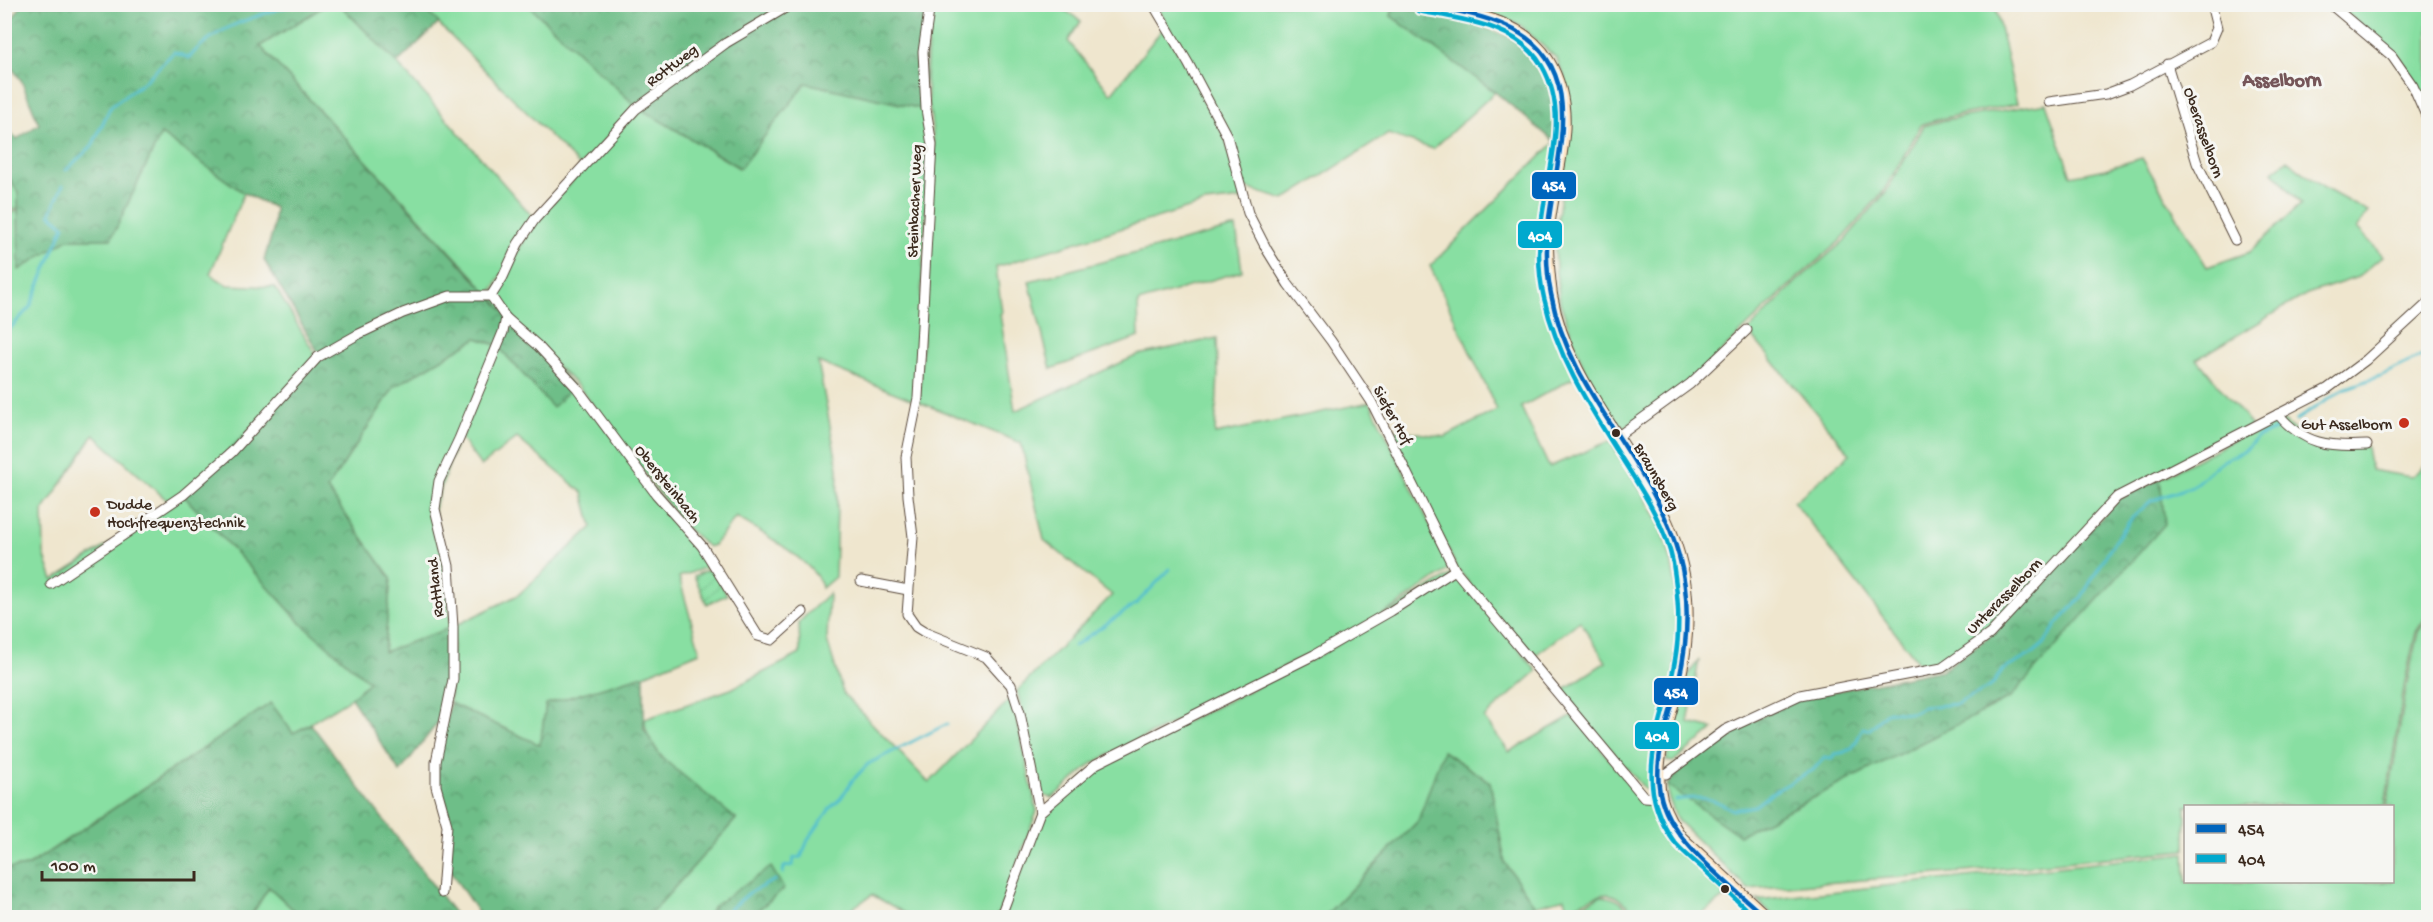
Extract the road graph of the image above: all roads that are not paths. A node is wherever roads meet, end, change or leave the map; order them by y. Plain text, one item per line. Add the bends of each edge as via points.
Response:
1 (792, 4) edge
2 (930, 4) edge
3 (1153, 4) edge
4 (1419, 4) edge
5 (2211, 4) edge
6 (2330, 4) edge
7 (2167, 64) junction
8 (2049, 102) dead end
9 (2428, 120) edge
10 (2235, 240) dead end
11 (491, 296) junction
12 (2428, 303) edge
13 (506, 318) junction
14 (1747, 330) dead end
15 (2278, 414) junction
16 (1617, 438) junction
17 (2367, 445) dead end
18 (1455, 570) junction
19 (861, 581) dead end
20 (51, 585) dead end
21 (908, 590) junction
22 (804, 612) dead end
23 (1659, 774) junction
24 (1661, 798) junction
25 (1040, 812) junction
26 (442, 893) dead end
27 (1000, 918) edge
28 (1767, 918) edge

1 - 11 street, Rottweg via 726,43 636,109 535,219
2 - 21 street, Steinbacher Weg via 923,52 932,145 918,398 906,457 913,537
3 - 18 street, Siefer Hof via 1227,135 1248,213 1267,250 1371,401
4 - 16 main road, Braunsberg via 1494,21 1519,33 1541,51 1556,78 1563,137 1547,242 1551,296 1576,367
5 - 7 street via 2217,28 2211,42
6 - 9 street via 2392,56 2414,86
7 - 8 street via 2130,86 2106,94
7 - 10 street, Oberasselborn via 2197,163
11 - 13 street
11 - 20 street via 450,296 403,313 318,357 232,452 183,495
12 - 15 street, Unterasselborn via 2335,383
13 - 22 street, Obersteinbach via 578,388 656,494 702,546 758,636 772,640
13 - 26 street, Rottland via 439,481 435,509 449,566 453,627 453,679 436,762 436,786 447,825
14 - 16 street via 1690,384
15 - 17 street via 2306,439
15 - 23 street, Unterasselborn via 2117,497 1990,634 1942,668 1800,695 1725,729 1666,774
16 - 23 main road, Braunsberg via 1659,505 1678,551 1684,581 1684,648
18 - 24 street, Siefer Hof via 1644,797
18 - 25 street via 1314,655 1096,764
19 - 21 street
21 - 25 street via 907,614 916,627 986,657 1011,685
23 - 24 main road, Braunsberg
24 - 28 main road, Braunsberg via 1681,838
25 - 27 street

